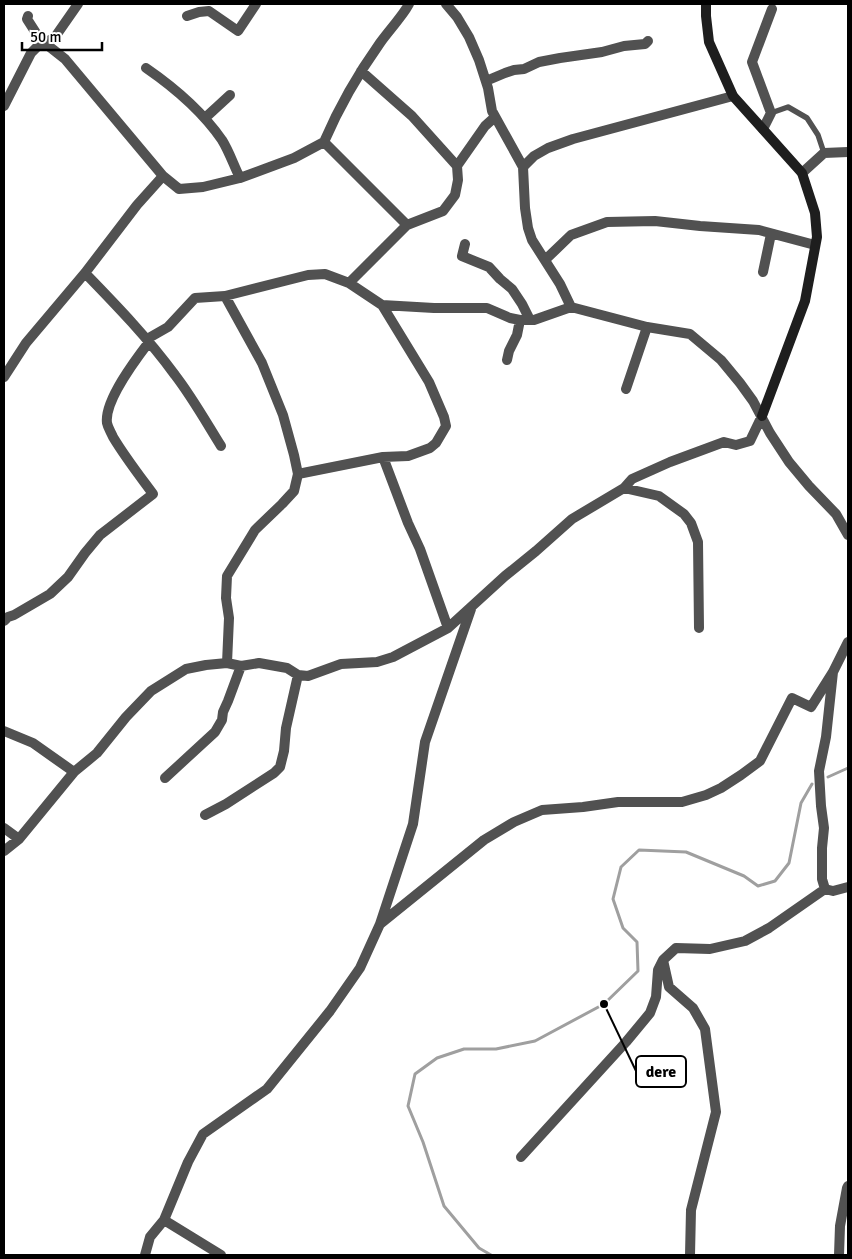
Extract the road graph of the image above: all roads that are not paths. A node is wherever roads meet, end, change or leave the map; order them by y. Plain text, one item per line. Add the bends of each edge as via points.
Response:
1 (78, 4) edge
2 (256, 4) edge
3 (409, 4) edge
4 (446, 4) edge
5 (706, 4) edge
6 (772, 9) dead end
7 (28, 16) dead end
8 (187, 16) dead end
9 (648, 41) dead end
10 (43, 44) junction
11 (146, 68) dead end
12 (361, 72) junction
13 (486, 81) junction
14 (230, 95) dead end
15 (733, 96) junction
16 (4, 106) edge
17 (771, 113) junction
18 (495, 117) junction
19 (205, 118) junction
20 (763, 129) junction
21 (324, 142) junction
22 (848, 152) edge
23 (824, 153) junction
24 (457, 166) junction
25 (523, 167) junction
26 (802, 173) junction
27 (163, 176) junction
28 (240, 178) junction
29 (407, 225) junction
30 (770, 234) junction
31 (465, 244) dead end
32 (815, 245) junction
33 (545, 260) junction
34 (763, 272) dead end
35 (85, 273) junction
36 (350, 283) junction
37 (225, 296) junction
38 (382, 305) junction
39 (571, 307) junction
40 (525, 320) junction
41 (647, 327) junction
42 (148, 340) junction
43 (507, 360) dead end
44 (4, 376) edge
45 (626, 389) dead end
46 (762, 416) junction
47 (221, 446) dead end
48 (383, 457) junction
49 (298, 474) junction
50 (624, 488) junction
51 (848, 534) edge
52 (471, 608) junction
53 (5, 617) edge
54 (448, 628) junction
55 (699, 628) dead end
56 (848, 642) edge
57 (227, 663) junction
58 (241, 666) junction
59 (833, 672) junction
60 (298, 675) junction
61 (4, 731) edge
62 (74, 772) junction
63 (165, 778) dead end
64 (205, 815) dead end
65 (4, 828) edge
66 (18, 839) junction
67 (4, 851) edge
68 (848, 887) edge
69 (825, 889) junction
70 (380, 924) junction
71 (663, 960) junction
72 (521, 1157) dead end
73 (848, 1186) edge
74 (164, 1220) junction
75 (145, 1255) edge
76 (221, 1255) edge
77 (690, 1255) edge
78 (839, 1255) edge

1 - 10 street via 55,37
2 - 8 street via 238,32 209,12
3 - 12 street
4 - 13 street via 469,37
5 - 15 street via 709,42
6 - 17 street via 752,62
7 - 10 street
9 - 13 street via 538,62
10 - 16 street via 31,53
10 - 27 street via 65,59
11 - 19 street
12 - 21 street via 333,119
12 - 24 street via 412,116
13 - 18 street
14 - 19 street
15 - 20 street
15 - 25 street via 572,139 548,148
17 - 20 street
17 - 23 lane via 788,107 806,118 818,135
18 - 24 street
18 - 25 street
19 - 28 street via 223,141
20 - 26 street
21 - 28 street via 294,158
21 - 29 street
22 - 23 street
23 - 26 street
24 - 29 street via 456,195 443,211
25 - 33 street via 528,228
26 - 32 street via 815,213
27 - 28 street via 179,189
27 - 35 street
29 - 36 street
30 - 32 street
30 - 33 street via 759,230 655,221 607,222 571,235
30 - 34 street
31 - 40 street via 462,256 489,267 512,289 522,304
32 - 46 street via 805,301
33 - 39 street
35 - 42 street
35 - 44 street via 26,343
36 - 37 street via 325,274 308,275
36 - 38 street
37 - 42 street via 195,298 168,327
37 - 49 street via 262,363 283,415
38 - 40 street via 488,308 510,318
38 - 48 street via 428,382 446,426 430,448 408,456
39 - 40 street
39 - 41 street
40 - 43 street
41 - 45 street
41 - 46 street via 690,334 721,360
42 - 47 street via 176,376
42 - 53 street via 125,374 106,416 118,446 153,494 100,534 68,577 50,594
46 - 50 street via 750,441 736,445 724,442 670,462 632,480
46 - 51 street via 789,462 836,514
48 - 49 street
48 - 54 street
49 - 57 street via 294,491 255,530 227,576
50 - 52 street via 572,519
50 - 55 street via 659,496 691,523 698,542
52 - 54 street
52 - 70 street via 425,742 412,824
54 - 60 street via 394,657 377,662 341,664 308,676
56 - 59 street
57 - 58 street
57 - 62 street via 186,669 151,690 97,753
58 - 60 street via 269,664 287,668
58 - 63 street via 215,732
59 - 69 street via 819,771
59 - 70 street via 812,707 792,698 760,761 721,788 682,802 618,802 542,810 484,840
60 - 64 street via 280,767
61 - 62 street via 33,743
62 - 66 street
65 - 66 street
66 - 67 street
68 - 69 street via 833,891
69 - 71 street via 745,941 710,949 676,948
70 - 74 street via 360,968 267,1089 203,1134
71 - 72 street via 650,1013
71 - 77 street via 669,987 693,1008 705,1029 716,1112 691,1210
73 - 78 street via 840,1226
74 - 75 street via 150,1237
74 - 76 street

